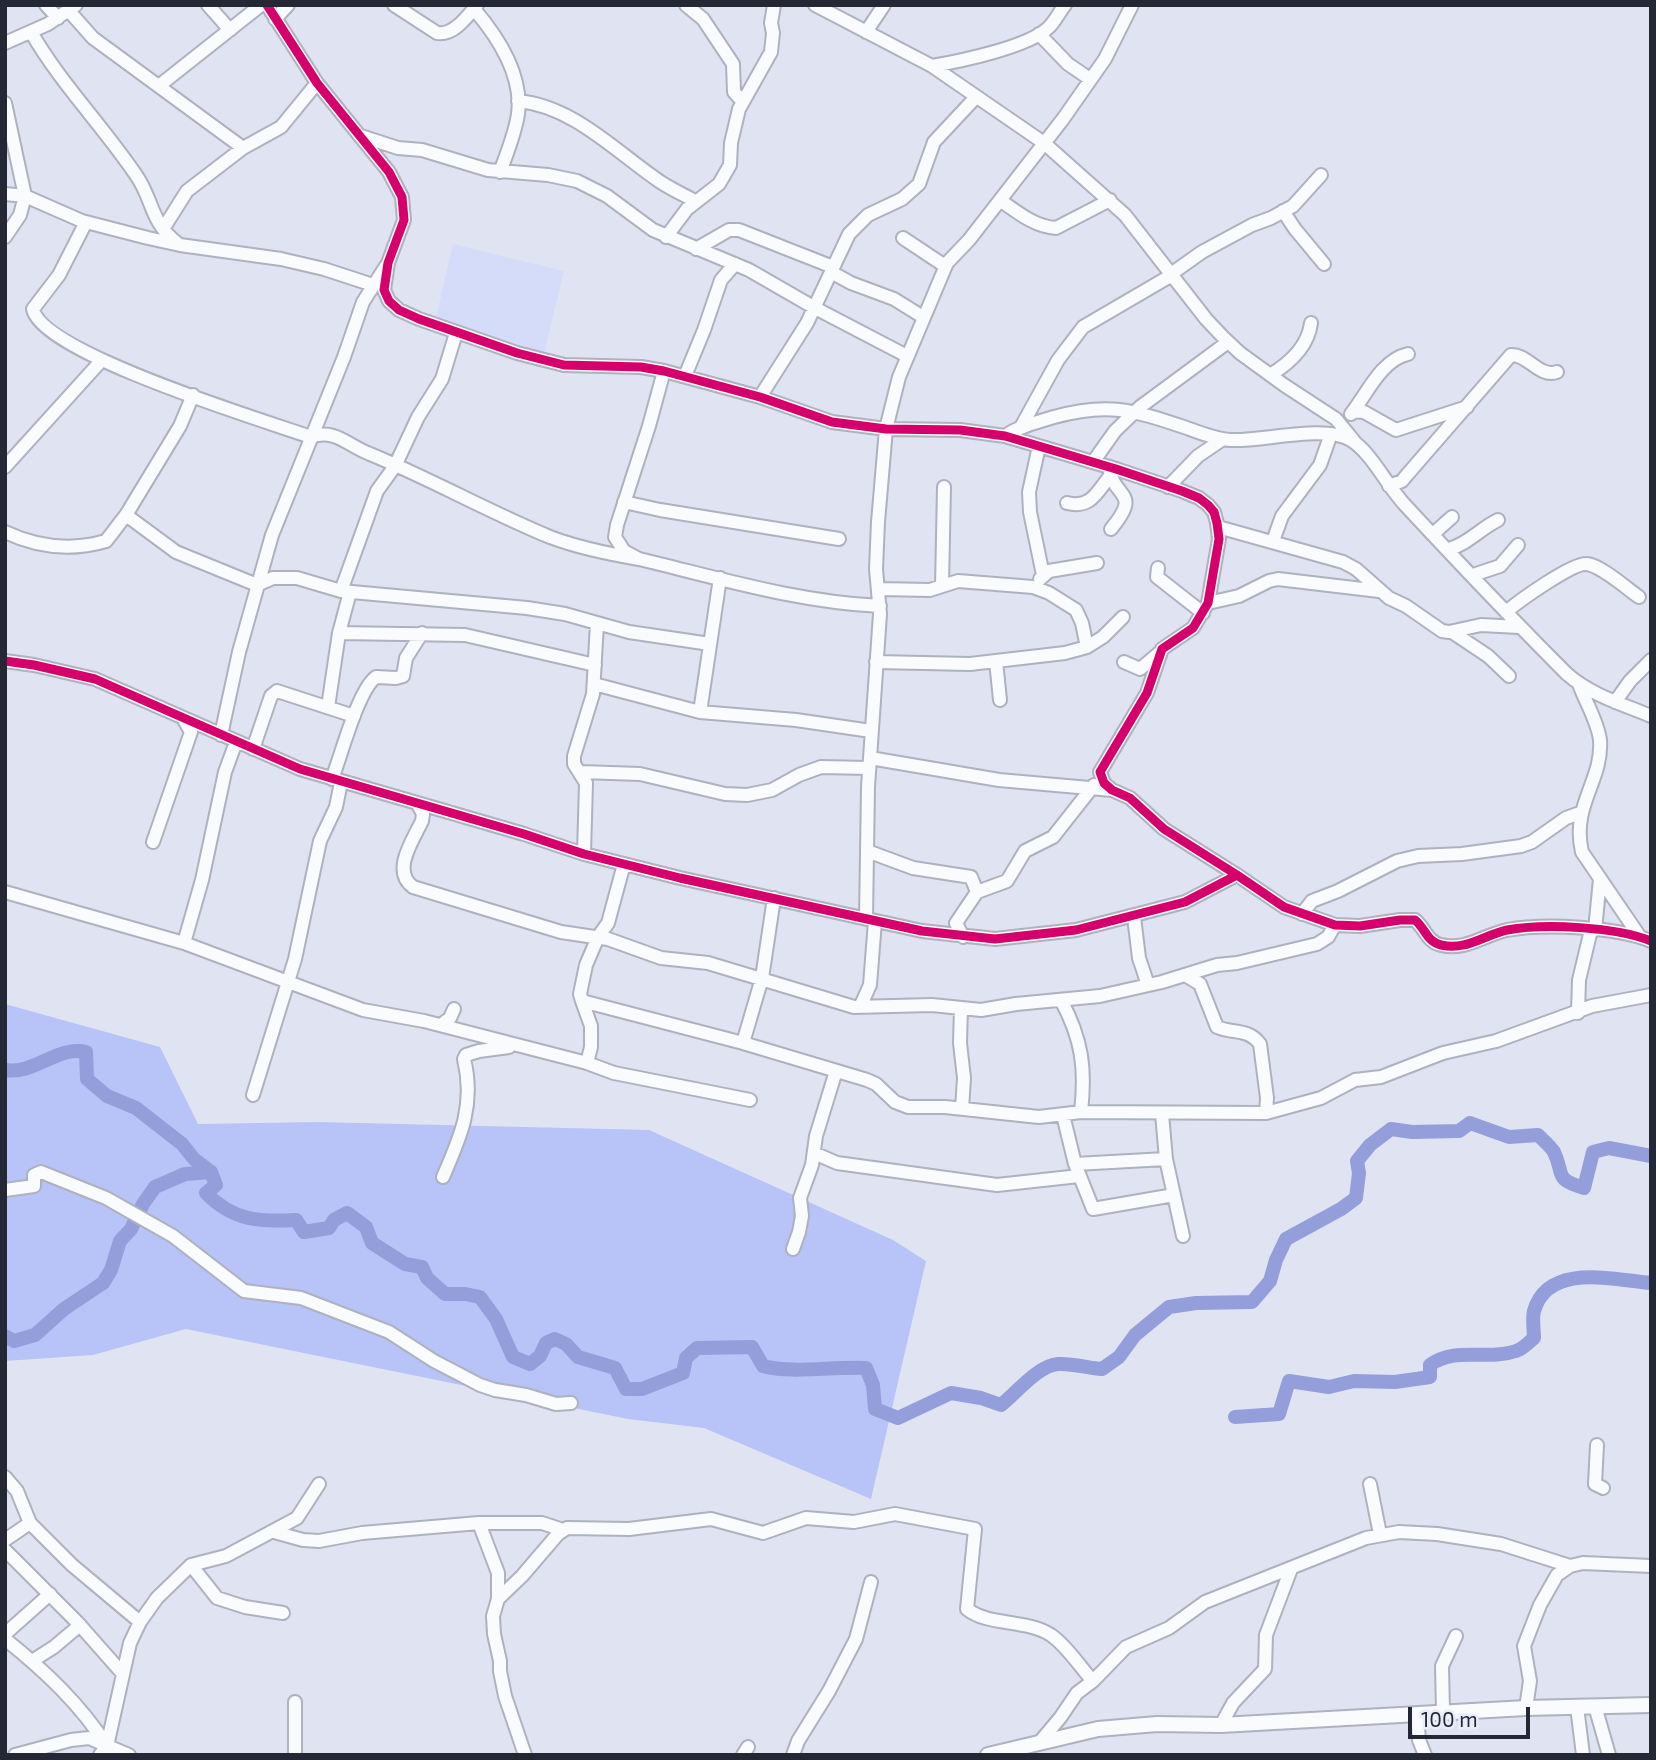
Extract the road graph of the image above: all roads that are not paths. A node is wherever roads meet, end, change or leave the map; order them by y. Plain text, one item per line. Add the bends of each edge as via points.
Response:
1 (46, 5) edge
2 (208, 5) edge
3 (261, 5) edge
4 (267, 5) edge
5 (289, 5) edge
6 (394, 5) edge
7 (686, 5) edge
8 (774, 5) edge
9 (815, 5) edge
10 (884, 5) edge
11 (1065, 5) edge
12 (1132, 5) edge
13 (475, 7) edge
14 (68, 11) edge
15 (275, 19) junction
16 (230, 30) junction
17 (32, 32) junction
18 (866, 32) junction
19 (1039, 34) junction
20 (5, 43) edge
21 (932, 65) junction
22 (1090, 79) junction
23 (317, 83) junction
24 (160, 85) junction
25 (976, 97) junction
26 (518, 101) junction
27 (743, 102) junction
28 (5, 103) edge
29 (360, 136) junction
30 (1044, 143) junction
31 (243, 148) junction
32 (500, 172) junction
33 (1321, 175) dead end
34 (5, 194) edge
35 (25, 196) junction
36 (1000, 200) junction
37 (1110, 200) junction
38 (695, 201) junction
39 (1283, 211) junction
40 (86, 222) junction
41 (163, 229) junction
42 (5, 237) edge
43 (666, 237) junction
44 (903, 238) dead end
45 (180, 245) junction
46 (696, 249) junction
47 (388, 262) junction
48 (736, 264) junction
49 (1324, 264) dead end
50 (945, 266) junction
51 (832, 269) junction
52 (1172, 274) junction
53 (373, 285) junction
54 (815, 308) junction
55 (922, 317) junction
56 (1311, 323) dead end
57 (456, 333) junction
58 (1228, 342) junction
59 (1408, 354) dead end
60 (907, 356) junction
61 (101, 361) junction
62 (664, 370) junction
63 (1557, 372) dead end
64 (1270, 375) junction
65 (685, 376) junction
66 (193, 395) junction
67 (760, 397) junction
68 (1467, 407) junction
69 (1353, 411) junction
70 (1134, 413) junction
71 (1342, 426) junction
72 (1021, 427) junction
73 (886, 429) junction
74 (1331, 434) junction
75 (1005, 436) junction
76 (311, 437) junction
77 (1223, 439) junction
78 (1356, 444) junction
79 (1039, 446) junction
80 (1093, 462) junction
81 (396, 464) junction
82 (5, 467) edge
83 (1110, 471) junction
84 (1168, 486) junction
85 (1389, 486) junction
86 (944, 487) dead end
87 (624, 502) junction
88 (1067, 503) dead end
89 (126, 515) junction
90 (1452, 517) dead end
91 (1498, 520) dead end
92 (1218, 527) junction
93 (1111, 529) dead end
94 (5, 532) edge
95 (1433, 534) junction
96 (839, 540) dead end
97 (1273, 541) junction
98 (1518, 545) dead end
99 (1449, 549) junction
100 (639, 559) junction
101 (1097, 563) dead end
102 (1158, 568) dead end
103 (1043, 575) junction
104 (1473, 575) junction
105 (720, 578) junction
106 (257, 585) junction
107 (942, 586) junction
108 (1033, 587) junction
109 (878, 589) junction
110 (345, 591) junction
111 (1379, 591) junction
112 (1639, 597) dead end
113 (880, 606) junction
114 (1205, 608) junction
115 (1506, 612) junction
116 (1123, 617) dead end
117 (597, 623) junction
118 (1519, 627) junction
119 (1452, 632) junction
120 (339, 633) junction
121 (422, 633) junction
122 (710, 644) junction
123 (1087, 647) junction
124 (1160, 653) junction
125 (1651, 660) edge
126 (5, 661) edge
127 (876, 662) junction
128 (996, 662) junction
129 (1124, 662) dead end
130 (595, 665) junction
131 (1509, 676) dead end
132 (594, 684) junction
133 (1579, 684) junction
134 (1000, 700) dead end
135 (1615, 702) junction
136 (328, 707) junction
137 (700, 712) junction
138 (354, 716) junction
139 (1651, 716) edge
140 (183, 718) junction
141 (871, 731) junction
142 (220, 735) junction
143 (236, 742) junction
144 (253, 749) junction
145 (869, 763) junction
146 (581, 772) junction
147 (1101, 776) junction
148 (337, 780) junction
149 (1090, 789) junction
150 (1112, 790) junction
151 (417, 803) junction
152 (1580, 813) junction
153 (1553, 828) junction
154 (1578, 828) junction
155 (153, 842) dead end
156 (867, 851) junction
157 (584, 854) junction
158 (624, 864) junction
159 (1237, 874) junction
160 (1600, 879) junction
161 (5, 892) edge
162 (977, 892) junction
163 (774, 898) junction
164 (1302, 914) junction
165 (1134, 917) junction
166 (870, 920) junction
167 (1335, 925) junction
168 (1593, 930) junction
169 (598, 937) junction
170 (962, 937) junction
171 (1645, 939) edge
172 (184, 943) junction
173 (1185, 975) junction
174 (762, 978) junction
175 (288, 984) junction
176 (1148, 985) junction
177 (1651, 995) edge
178 (1060, 1000) junction
179 (582, 1001) junction
180 (860, 1007) junction
181 (961, 1008) junction
182 (454, 1009) dead end
183 (1578, 1013) junction
184 (441, 1025) junction
185 (743, 1043) junction
186 (519, 1046) junction
187 (587, 1063) junction
188 (836, 1071) junction
189 (253, 1096) dead end
190 (750, 1100) dead end
191 (962, 1109) junction
192 (1081, 1112) junction
193 (1266, 1113) junction
194 (1162, 1114) junction
195 (1063, 1115) junction
196 (814, 1153) junction
197 (1166, 1159) junction
198 (1077, 1170) junction
199 (443, 1177) dead end
200 (5, 1190) edge
201 (1174, 1195) junction
202 (1183, 1237) dead end
203 (793, 1248) dead end
204 (571, 1403) dead end
205 (1597, 1445) dead end
206 (5, 1476) edge
207 (319, 1484) dead end
208 (1370, 1484) dead end
209 (1603, 1488) dead end
210 (30, 1523) junction
211 (479, 1523) junction
212 (563, 1531) junction
213 (274, 1532) junction
214 (1380, 1534) junction
215 (5, 1540) edge
216 (5, 1550) edge
217 (191, 1565) junction
218 (1570, 1566) junction
219 (1651, 1566) edge
220 (1291, 1569) junction
221 (871, 1582) dead end
222 (50, 1594) junction
223 (498, 1599) junction
224 (283, 1614) dead end
225 (140, 1622) junction
226 (80, 1625) junction
227 (1456, 1636) dead end
228 (5, 1637) edge
229 (32, 1661) junction
230 (123, 1674) junction
231 (1093, 1681) junction
232 (295, 1702) dead end
233 (1651, 1705) edge
234 (1595, 1706) junction
235 (1577, 1707) junction
236 (1526, 1708) junction
237 (1443, 1712) junction
238 (1417, 1714) junction
239 (1222, 1724) junction
240 (1039, 1743) junction
241 (103, 1750) edge
242 (15, 1755) edge
243 (129, 1755) edge
244 (295, 1755) edge
245 (525, 1755) edge
246 (793, 1755) edge
247 (988, 1755) edge
248 (1425, 1755) edge
249 (1583, 1755) edge
250 (1609, 1755) edge

1 - 14 street
2 - 16 street
3 - 16 street
4 - 15 street
5 - 15 street
6 - 13 street via 445,35
7 - 27 street via 703,19 733,64 733,88
8 - 27 street via 771,52
9 - 18 street
10 - 18 street
11 - 19 street
12 - 22 street
13 - 26 street via 507,58
14 - 17 street
14 - 24 street via 93,38
15 - 23 street
16 - 24 street
17 - 20 street
17 - 41 street via 62,81 135,173
18 - 21 street
19 - 21 street via 962,61
19 - 22 street
21 - 25 street
22 - 30 street
23 - 29 street
23 - 31 street via 281,127
24 - 31 street
25 - 30 street
25 - 51 street via 934,142 919,184 857,224
26 - 32 street via 513,135
26 - 38 street via 552,108
27 - 38 street via 725,176
28 - 35 street
29 - 32 street
29 - 47 street via 394,181 404,209 402,229
30 - 36 street
30 - 37 street
31 - 41 street via 187,191
32 - 43 street via 577,181
33 - 39 street
34 - 35 street
35 - 40 street
35 - 42 street via 20,215
36 - 37 street via 1028,220 1056,228
36 - 50 street
37 - 52 street
38 - 43 street
39 - 49 street
39 - 52 street via 1202,252
40 - 45 street
40 - 61 street via 33,313 56,334
41 - 45 street
43 - 46 street
44 - 50 street
45 - 53 street via 281,259
46 - 48 street
46 - 51 street via 717,235 739,230
47 - 53 street
47 - 57 street via 384,290 389,301
48 - 54 street
48 - 65 street via 721,279
50 - 55 street
51 - 54 street
51 - 55 street
52 - 58 street
52 - 72 street via 1083,327 1058,360
53 - 76 street
54 - 60 street
54 - 67 street
55 - 60 street
56 - 64 street via 1300,350
57 - 62 street via 564,365
57 - 81 street via 442,379
58 - 64 street
58 - 70 street
59 - 69 street via 1387,365
60 - 73 street
61 - 66 street
61 - 82 street
62 - 65 street
62 - 87 street
63 - 68 street via 1546,373 1511,355
64 - 71 street
65 - 67 street
66 - 76 street
66 - 89 street via 180,426
67 - 73 street via 832,422
68 - 69 street via 1396,430 1364,412
68 - 85 street via 1402,481
69 - 71 street
70 - 72 street via 1096,408
70 - 77 street
70 - 80 street
71 - 78 street
72 - 75 street
73 - 75 street
73 - 109 street
74 - 77 street
74 - 78 street
74 - 97 street via 1321,464 1282,516
75 - 79 street
76 - 81 street via 322,433 338,436
76 - 106 street
77 - 84 street
78 - 85 street
79 - 80 street
79 - 103 street via 1029,505
80 - 83 street
81 - 100 street via 553,538
81 - 110 street via 377,491
83 - 84 street
83 - 88 street via 1089,501
83 - 93 street via 1127,504
84 - 92 street via 1208,505
85 - 95 street
86 - 107 street
87 - 96 street
87 - 100 street via 615,537 624,551
89 - 94 street via 106,541 73,548 23,540
89 - 106 street via 176,552
90 - 95 street
91 - 99 street
92 - 97 street
92 - 114 street via 1217,562
95 - 99 street
97 - 111 street via 1343,562
98 - 104 street via 1500,566
99 - 104 street
100 - 105 street
101 - 103 street
102 - 114 street via 1157,577
103 - 108 street
104 - 115 street
105 - 113 street via 805,599
105 - 122 street
106 - 110 street via 282,576
106 - 142 street
107 - 108 street via 969,580
107 - 109 street via 918,591
108 - 123 street via 1076,610
109 - 113 street
110 - 117 street via 527,608
110 - 120 street
111 - 114 street via 1278,579
111 - 119 street via 1442,631
112 - 115 street via 1587,564 1527,594
113 - 127 street
114 - 124 street via 1194,628
115 - 118 street
116 - 123 street
117 - 122 street
117 - 130 street
118 - 119 street via 1481,625
118 - 133 street
119 - 131 street
120 - 121 street
120 - 136 street
121 - 130 street via 465,635
121 - 138 street via 406,658 403,676 372,679
122 - 137 street
123 - 128 street
124 - 129 street via 1140,669
124 - 147 street via 1147,693 1102,766
125 - 135 street
126 - 140 street via 95,679
127 - 128 street
127 - 141 street
128 - 134 street
130 - 132 street
132 - 137 street
132 - 146 street via 575,756 574,764
133 - 135 street
133 - 152 street via 1600,740 1597,765
135 - 139 street
136 - 138 street
136 - 144 street via 275,692
137 - 141 street
138 - 148 street
140 - 142 street
140 - 155 street via 191,732
141 - 145 street
142 - 143 street
143 - 144 street
143 - 172 street
144 - 148 street
145 - 146 street via 821,767 772,790 747,795 640,774
145 - 149 street
145 - 156 street
146 - 157 street via 587,797
147 - 149 street
147 - 150 street
148 - 151 street
148 - 175 street via 335,807 320,841
149 - 150 street
149 - 162 street via 1053,837 1025,851 1007,881
150 - 159 street
151 - 157 street
151 - 169 street via 422,821 404,859 404,878 409,884 561,932
152 - 153 street
152 - 154 street
153 - 154 street
153 - 164 street via 1521,846 1397,861 1312,901
154 - 160 street via 1582,852
156 - 162 street via 913,868 971,877
156 - 166 street
157 - 158 street
158 - 163 street
158 - 169 street via 611,917
159 - 164 street via 1266,897
159 - 165 street via 1185,902
160 - 168 street
160 - 171 street
161 - 172 street
162 - 170 street via 957,923
163 - 166 street
163 - 174 street
164 - 167 street
165 - 170 street via 1076,930 995,939
165 - 176 street
166 - 170 street
166 - 180 street via 870,985
167 - 168 street via 1409,919 1420,924 1434,943 1460,947 1505,930
167 - 173 street via 1322,942
168 - 171 street
168 - 183 street via 1579,980
169 - 174 street via 661,958 708,963
169 - 179 street via 583,975
172 - 175 street
173 - 176 street
173 - 193 street via 1200,984 1217,1027 1245,1032 1260,1044
174 - 180 street
174 - 185 street
175 - 184 street via 363,1010
175 - 189 street
176 - 178 street
177 - 183 street via 1612,1001
178 - 181 street
178 - 192 street via 1076,1031 1082,1056
179 - 185 street
179 - 187 street via 591,1026
180 - 181 street
181 - 191 street
182 - 184 street
183 - 193 street via 1496,1041 1443,1053 1381,1077 1355,1080 1321,1098
184 - 186 street
185 - 188 street
186 - 187 street
186 - 199 street via 466,1055 469,1097 462,1134
187 - 190 street via 614,1073
188 - 191 street via 873,1082 902,1106
188 - 196 street
191 - 195 street via 1015,1116
192 - 194 street
192 - 195 street
193 - 194 street
194 - 197 street
195 - 198 street
196 - 198 street via 837,1163 989,1185
196 - 203 street via 800,1198 802,1216
197 - 198 street
197 - 201 street
198 - 201 street via 1091,1208 1096,1210
200 - 204 street via 34,1186 34,1175 41,1172 68,1181 173,1236 244,1291 301,1298 389,1332 480,1385 556,1404
201 - 202 street
205 - 209 street via 1600,1464 1595,1484
206 - 210 street via 17,1491
207 - 213 street via 297,1518
208 - 214 street
210 - 215 street
210 - 225 street
211 - 212 street via 542,1523
211 - 213 street via 319,1541
211 - 223 street via 498,1573
212 - 223 street
212 - 231 street via 629,1529 700,1519 763,1533 806,1518 854,1522 895,1514 975,1529 967,1609 982,1618 1011,1621 1054,1637
213 - 217 street via 226,1556
214 - 218 street via 1437,1534 1501,1544
214 - 220 street
216 - 222 street
217 - 224 street via 217,1598
217 - 225 street
218 - 219 street
218 - 236 street via 1547,1589 1524,1646 1530,1681
220 - 231 street via 1205,1602 1170,1628 1126,1647
220 - 239 street via 1266,1635 1265,1669 1233,1703
221 - 246 street via 856,1639
222 - 226 street
222 - 228 street
223 - 245 street via 493,1616 500,1671
225 - 230 street
226 - 229 street
226 - 230 street
227 - 237 street via 1442,1666
228 - 229 street
229 - 241 street via 89,1718
230 - 241 street
231 - 240 street via 1077,1693
232 - 244 street
233 - 234 main road
234 - 235 main road
234 - 250 street
235 - 236 main road
235 - 249 street
236 - 237 main road
237 - 238 main road
238 - 239 main road
238 - 248 street
239 - 240 main road via 1098,1729
240 - 247 main road
241 - 242 street via 89,1738
241 - 243 street

